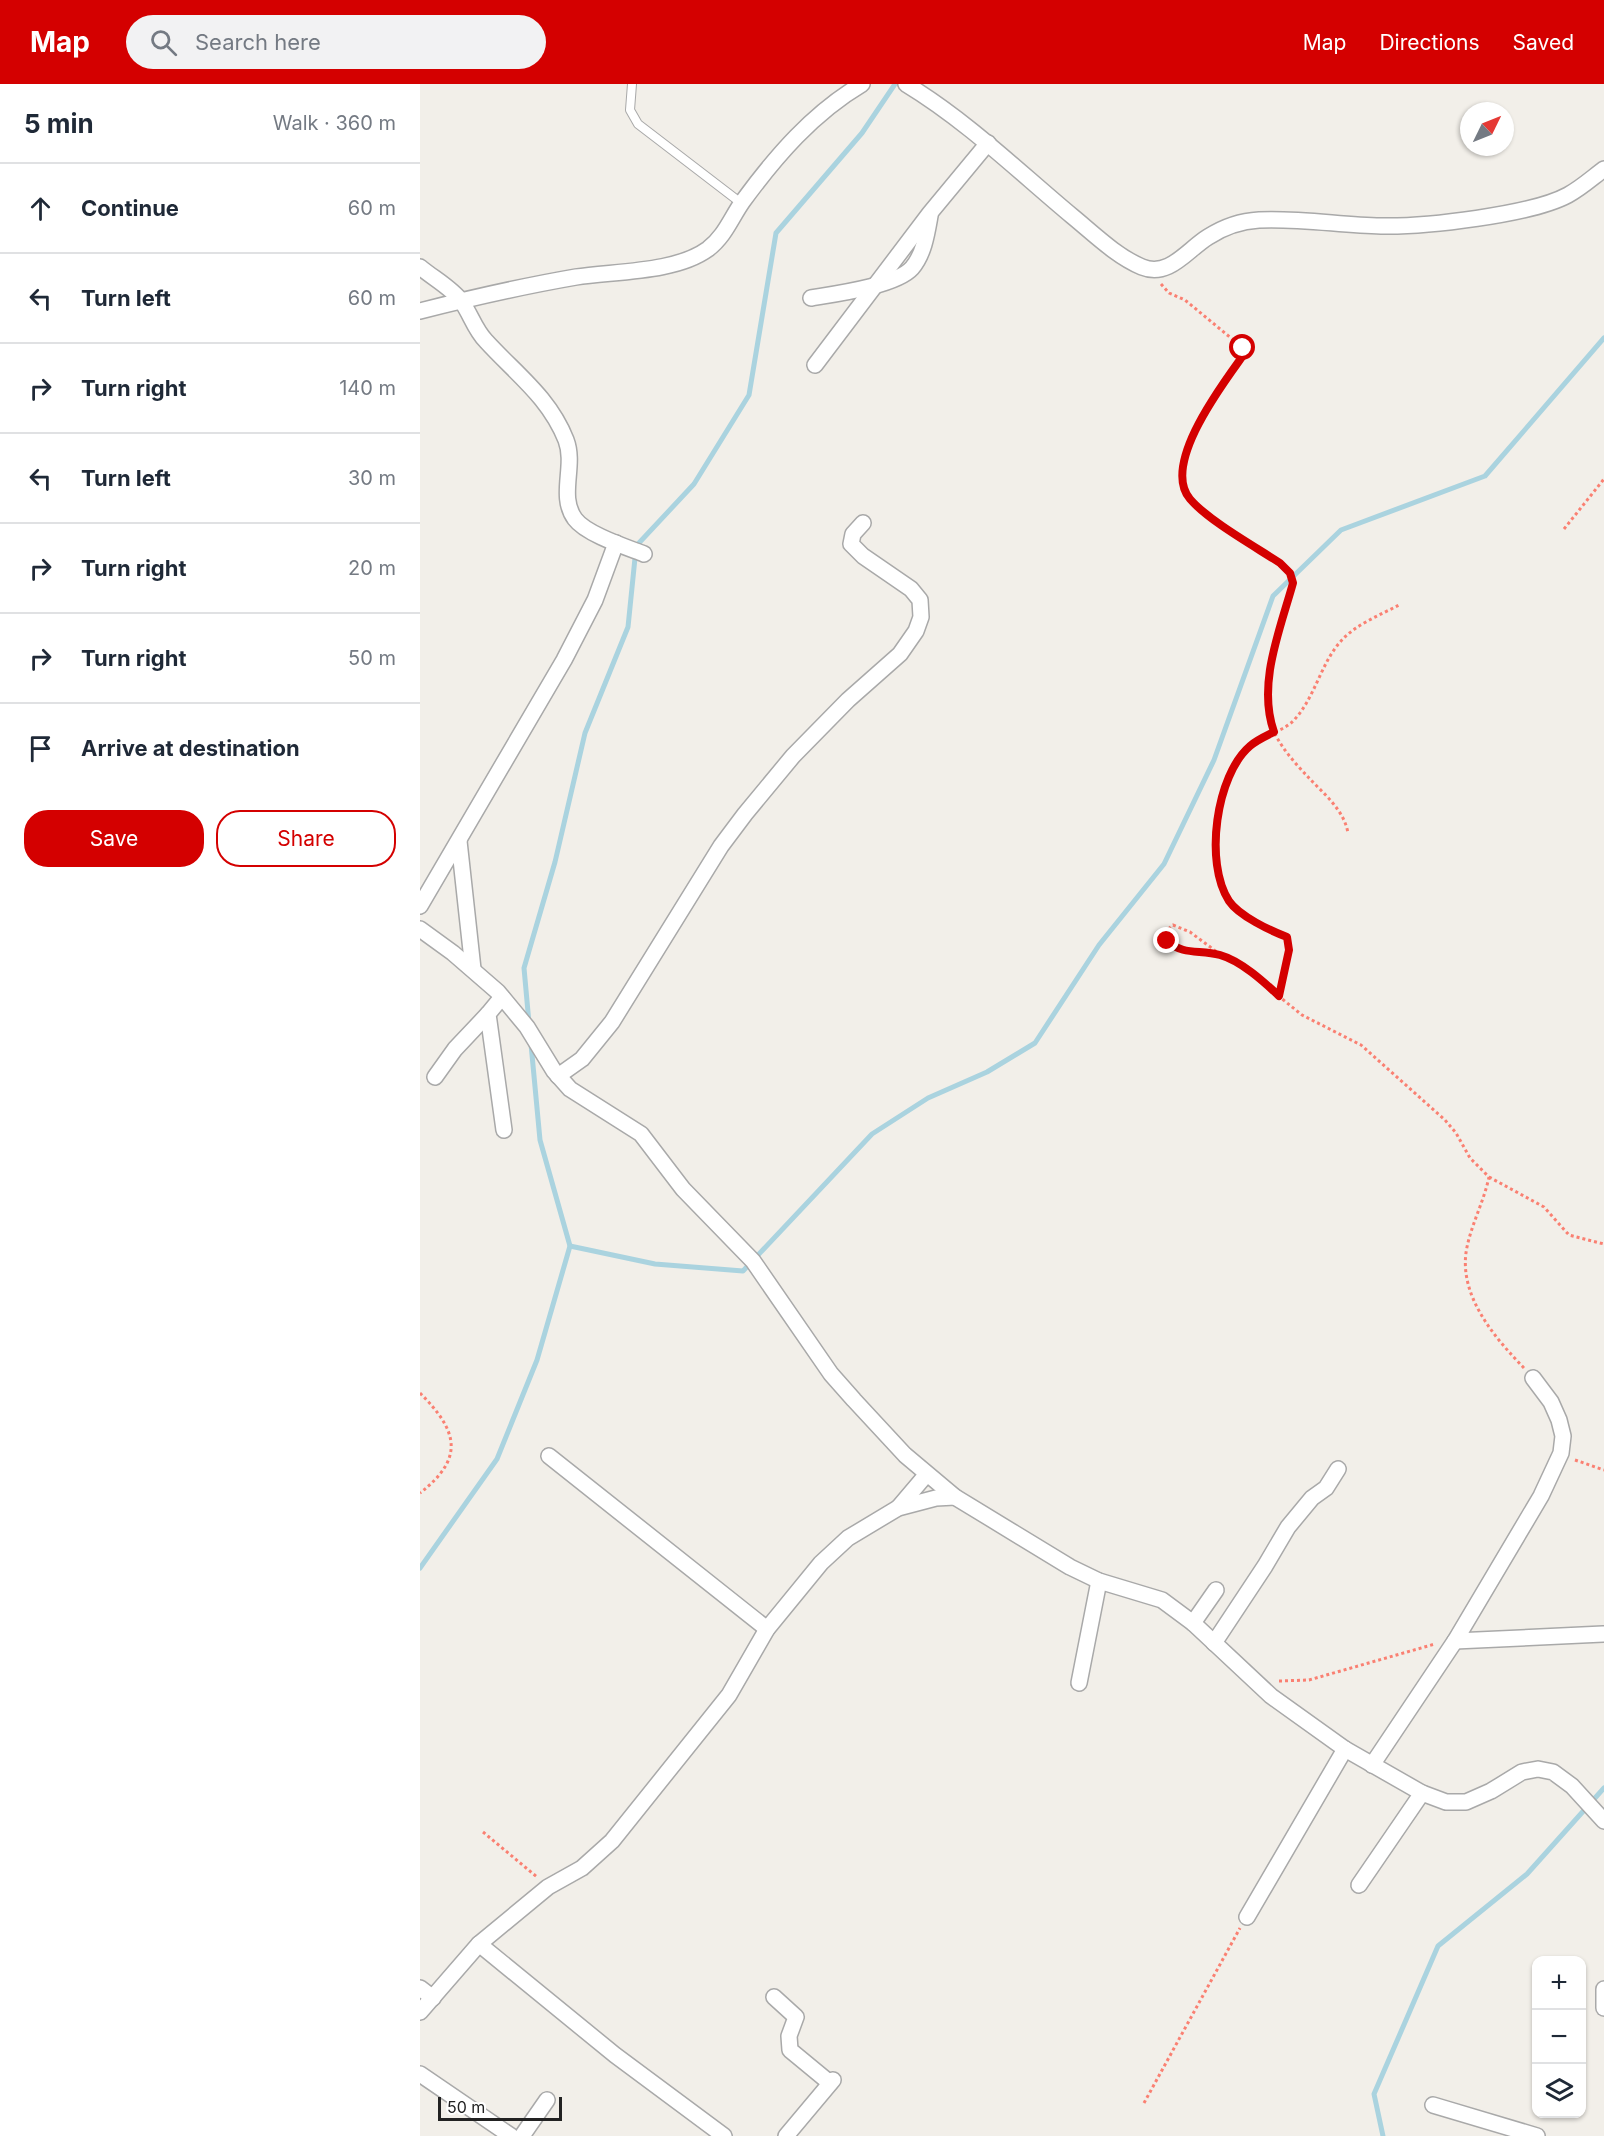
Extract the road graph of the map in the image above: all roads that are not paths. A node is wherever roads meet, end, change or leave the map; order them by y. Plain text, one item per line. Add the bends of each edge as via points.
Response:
1 (632, 84) edge
2 (862, 84) edge
3 (906, 84) edge
4 (988, 143) junction
5 (1604, 169) edge
6 (741, 203) junction
7 (420, 267) edge
8 (877, 283) junction
9 (811, 298) dead end
10 (462, 301) junction
11 (420, 312) edge
12 (815, 365) dead end
13 (863, 523) dead end
14 (616, 543) junction
15 (644, 554) dead end
16 (459, 841) junction
17 (420, 906) edge
18 (420, 929) edge
19 (472, 969) junction
20 (502, 997) junction
21 (488, 1014) junction
22 (558, 1076) junction
23 (435, 1077) dead end
24 (504, 1130) dead end
25 (1533, 1378) road end
26 (549, 1456) dead end
27 (1338, 1469) dead end
28 (926, 1475) junction
29 (955, 1497) junction
30 (898, 1508) junction
31 (1099, 1581) junction
32 (1216, 1590) dead end
33 (1193, 1623) junction
34 (766, 1629) junction
35 (1603, 1634) edge
36 (1455, 1641) junction
37 (1214, 1643) junction
38 (1079, 1683) dead end
39 (1345, 1749) junction
40 (1372, 1765) junction
41 (1422, 1792) junction
42 (1604, 1821) edge
43 (1359, 1885) dead end
44 (1247, 1917) road end
45 (479, 1944) junction
46 (420, 1988) edge
47 (1604, 1989) edge
48 (774, 1997) dead end
49 (433, 1998) junction
50 (1604, 2008) edge
51 (420, 2013) edge
52 (420, 2074) edge
53 (547, 2100) dead end
54 (1432, 2104) dead end
55 (511, 2136) edge
56 (522, 2136) edge
57 (724, 2136) edge
58 (786, 2136) edge
59 (1538, 2136) edge

1 - 6 lane via 630,110 638,124
2 - 6 street via 815,118 785,147
3 - 4 street
4 - 5 street via 1114,250 1150,269 1160,270 1173,265 1210,235 1232,225 1257,220 1382,226 1450,221 1554,201
4 - 8 street
6 - 10 street via 724,234 693,256 641,270 576,278
7 - 10 street
8 - 9 street
8 - 12 street
10 - 11 street
10 - 14 street via 485,340 525,378 557,419 571,467 571,514 577,523
13 - 22 street via 853,534 852,544 920,600 921,617 916,631 900,654 824,724 745,814 612,1022 582,1059
14 - 15 street
14 - 16 street via 595,600 564,660
16 - 17 street
16 - 19 street
18 - 19 street
19 - 20 street
20 - 21 street
20 - 22 street
21 - 23 street
21 - 24 street
22 - 28 street via 588,1102 640,1134 683,1189 753,1261 831,1374
25 - 36 street via 1559,1420 1563,1436 1559,1457 1542,1496
26 - 34 street
27 - 37 street via 1326,1488 1312,1498 1288,1527
28 - 29 street
28 - 30 street
29 - 30 street
29 - 31 street via 1037,1549
30 - 34 street via 849,1538 821,1563
31 - 33 street via 1162,1600
31 - 38 street
32 - 33 street
33 - 37 street
34 - 45 street via 729,1695 612,1841
35 - 36 street
36 - 40 street
37 - 39 street via 1257,1683
39 - 40 street
39 - 44 street
40 - 41 street
41 - 42 street via 1446,1802 1466,1802 1522,1772 1538,1769 1553,1772 1572,1786
41 - 43 street
45 - 49 street
45 - 57 street via 615,2055
46 - 49 street
47 - 50 street
48 - 58 street via 796,2017 789,2036 790,2050 831,2081
49 - 51 street
52 - 55 street
53 - 56 street
54 - 59 street

